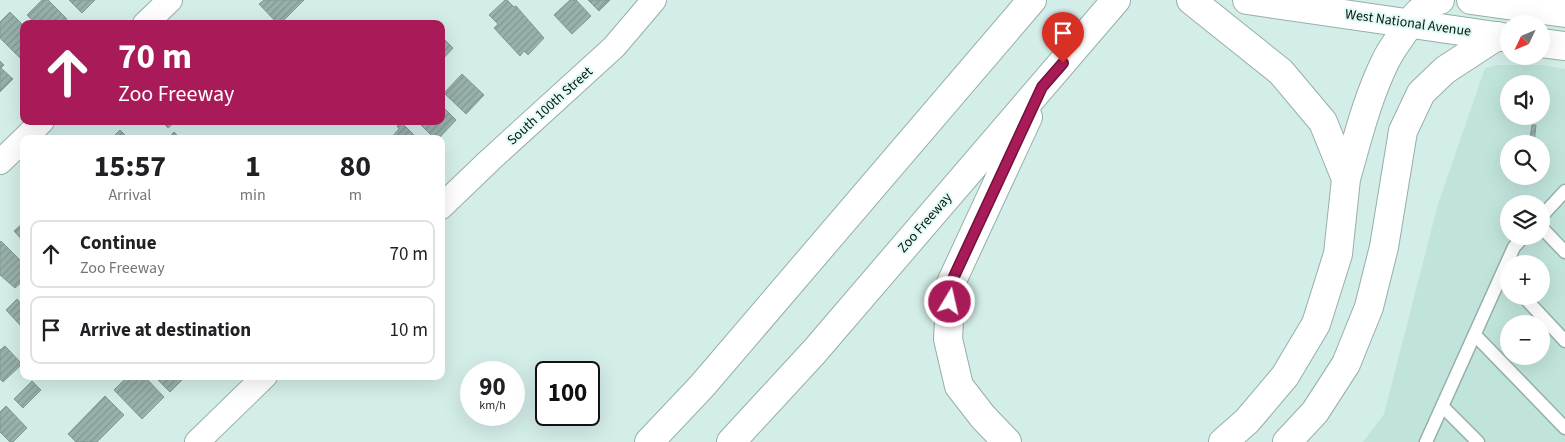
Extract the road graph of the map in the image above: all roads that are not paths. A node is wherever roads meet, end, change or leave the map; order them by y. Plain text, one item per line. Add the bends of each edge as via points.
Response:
1 (170, 0) edge
2 (654, 0) edge
3 (1116, 0) edge
4 (1191, 0) edge
5 (1247, 0) edge
6 (1440, 0) edge
7 (1471, 0) edge
8 (1026, 5) edge
9 (1565, 13) edge
10 (149, 20) edge
11 (1409, 23) junction
12 (1500, 37) edge
13 (1500, 39) edge
14 (1550, 44) edge
15 (1565, 46) edge
16 (1042, 87) junction
17 (38, 125) edge
18 (28, 135) edge
19 (20, 143) edge
20 (0, 162) edge
21 (1346, 179) junction
22 (1565, 191) edge
23 (445, 203) edge
24 (1550, 207) edge
25 (1550, 236) edge
26 (1565, 252) edge
27 (1500, 287) edge
28 (1532, 305) edge
29 (1474, 335) junction
30 (1565, 340) edge
31 (261, 380) edge
32 (1442, 406) junction
33 (1565, 428) edge
34 (197, 442) edge
35 (649, 442) edge
36 (730, 442) edge
37 (1007, 442) edge
38 (1223, 442) edge
39 (1287, 442) edge
40 (1426, 442) edge
41 (1478, 442) edge

1 - 10 street
2 - 23 street, South 100th Street via 614,47
3 - 16 main road, Zoo Freeway
4 - 21 main road via 1281,72 1323,122
5 - 11 main road, West National Avenue
6 - 11 main road
7 - 9 main road
8 - 35 main road via 702,386
11 - 12 main road, West National Avenue
11 - 21 main road via 1385,61 1368,104
13 - 39 main road via 1445,70 1421,93 1403,131 1384,247 1370,307 1346,364 1315,412
14 - 15 main road
16 - 36 main road, Zoo Freeway via 814,352
16 - 37 main road via 951,283 948,339 959,386
17 - 18 street
19 - 20 street
21 - 38 main road via 1338,254 1316,324 1285,376 1247,421
22 - 24 lane
25 - 26 lane
27 - 29 lane
28 - 30 lane
29 - 32 lane
29 - 33 lane
31 - 34 street
32 - 40 lane
32 - 41 lane

